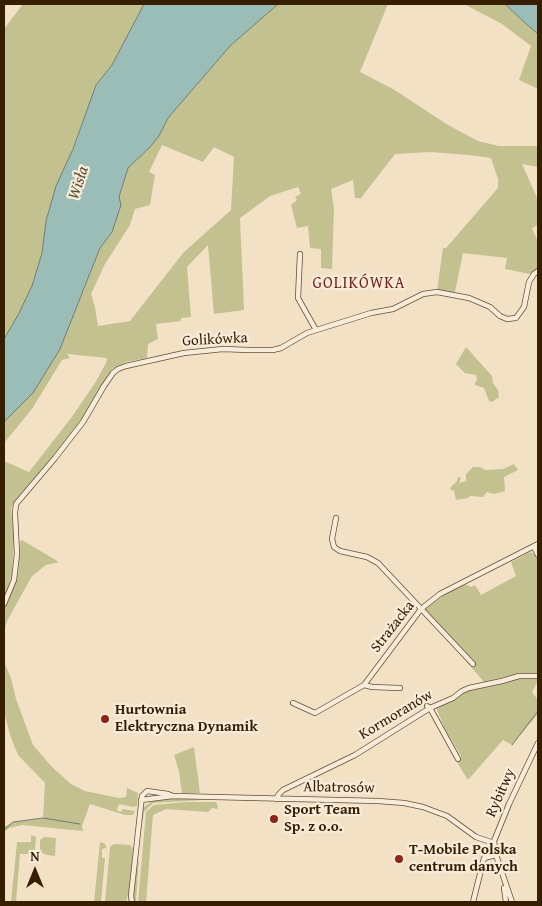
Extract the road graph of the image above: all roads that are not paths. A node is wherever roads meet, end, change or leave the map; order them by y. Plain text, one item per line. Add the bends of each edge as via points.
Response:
1 (300, 254) dead end
2 (538, 271) edge
3 (316, 330) junction
4 (336, 518) dead end
5 (536, 545) edge
6 (538, 555) edge
7 (4, 604) edge
8 (421, 609) junction
9 (473, 664) dead end
10 (538, 676) edge
11 (364, 685) junction
12 (400, 688) dead end
13 (293, 703) dead end
14 (429, 707) junction
15 (538, 743) edge
16 (458, 759) dead end
17 (173, 796) junction
18 (141, 798) junction
19 (276, 800) junction
20 (494, 843) junction
21 (496, 855) junction
22 (504, 882) junction
23 (130, 902) edge
24 (473, 902) edge
25 (506, 902) edge
26 (512, 902) edge

1 - 3 street via 298,298
2 - 3 street, Golikówka via 529,282 524,307 516,318 500,316 490,307 469,298 437,292
3 - 7 street, Golikówka via 273,350 223,349 184,353 126,366 113,373 83,422 16,504 14,580
4 - 8 street via 332,539 334,547 378,563
5 - 6 street, Strażacka
5 - 8 street, Strażacka via 440,594
8 - 9 street
8 - 11 street, Strażacka
10 - 14 street, Kormoranów via 519,676 469,688
11 - 12 street
11 - 13 street via 315,713
14 - 16 street
14 - 19 street, Kormoranów via 355,755 284,790
15 - 20 street, Rybitwy
17 - 18 street, Albatrosów
17 - 18 street, Albatrosów via 147,791
17 - 19 street, Albatrosów
18 - 23 street
19 - 20 street, Albatrosów via 378,801 417,806 447,816 476,837
20 - 21 street
21 - 22 street
21 - 24 street via 484,858
22 - 25 street
22 - 26 street

